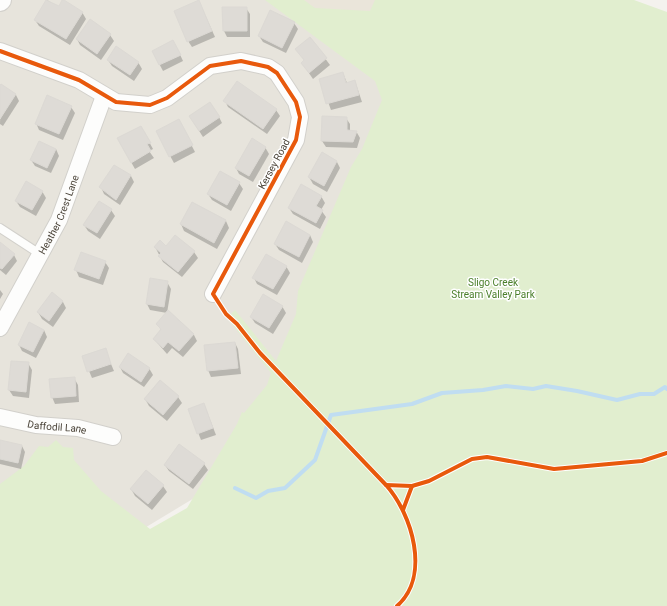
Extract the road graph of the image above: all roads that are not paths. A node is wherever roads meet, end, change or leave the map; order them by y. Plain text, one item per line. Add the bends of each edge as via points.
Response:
1 (0, 51) edge
2 (104, 96) junction
3 (0, 228) edge
4 (40, 254) junction
5 (213, 294) dead end
6 (0, 328) edge
7 (0, 417) edge
8 (113, 437) dead end

1 - 2 street, Kersey Road via 79,80
2 - 4 street, Heather Crest Lane via 59,220
2 - 5 street, Kersey Road via 116,102 150,105 168,98 210,66 241,61 268,67 277,73 296,102 300,117 296,140
3 - 4 lane
4 - 6 street, Heather Crest Lane
7 - 8 street, Daffodil Lane via 36,425 78,428

